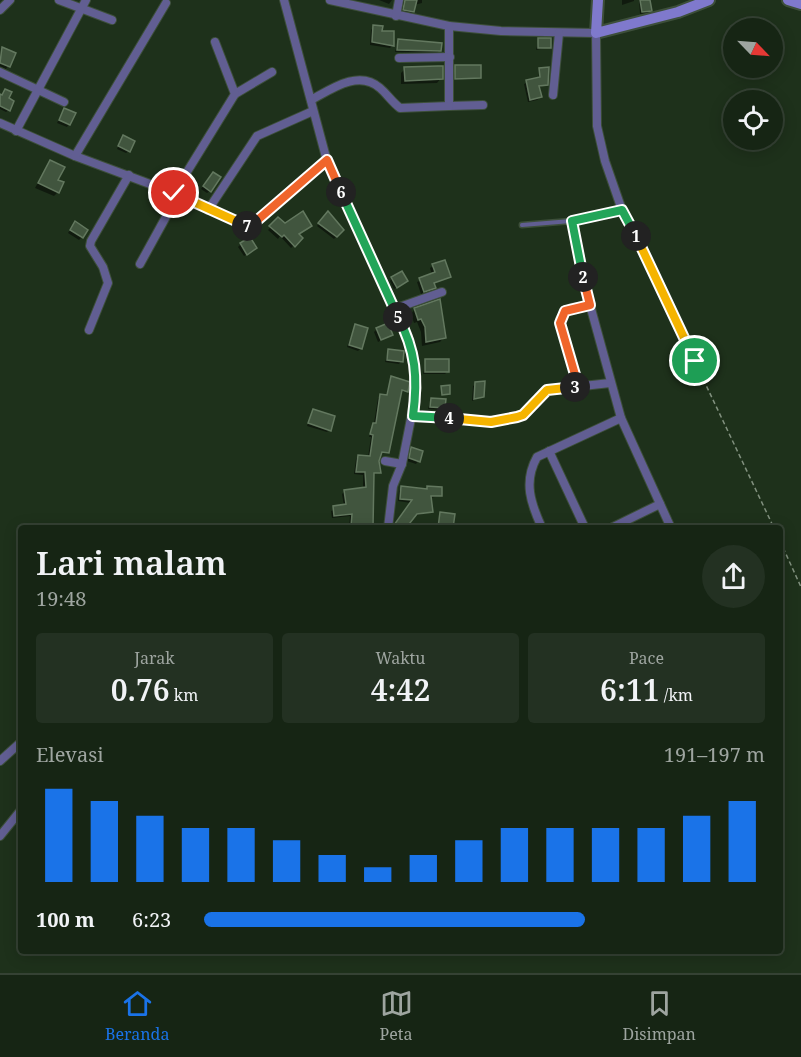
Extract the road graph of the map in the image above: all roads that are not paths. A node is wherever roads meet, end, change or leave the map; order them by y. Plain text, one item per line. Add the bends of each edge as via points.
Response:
1 (10, 0) edge
2 (59, 0) edge
3 (284, 0) edge
4 (330, 0) edge
5 (399, 0) edge
6 (598, 0) edge
7 (709, 0) edge
8 (788, 0) edge
9 (166, 3) dead end
10 (84, 4) edge
11 (801, 4) edge
12 (0, 10) edge
13 (396, 16) junction
14 (112, 20) dead end
15 (449, 26) junction
16 (603, 32) junction
17 (559, 33) junction
18 (214, 42) dead end
19 (450, 57) junction
20 (399, 58) dead end
21 (0, 72) edge
22 (272, 72) dead end
23 (38, 91) junction
24 (235, 94) junction
25 (553, 95) dead end
26 (310, 100) junction
27 (64, 102) dead end
28 (483, 105) dead end
29 (449, 106) junction
30 (313, 111) junction
31 (0, 123) edge
32 (16, 130) junction
33 (75, 156) junction
34 (327, 160) junction
35 (129, 175) junction
36 (176, 194) junction
37 (208, 210) junction
38 (572, 221) junction
39 (522, 225) dead end
40 (140, 264) dead end
41 (442, 292) dead end
42 (590, 305) junction
43 (394, 309) junction
44 (89, 330) dead end
45 (610, 383) junction
46 (578, 387) junction
47 (413, 416) junction
48 (621, 418) junction
49 (549, 451) junction
50 (385, 462) dead end
51 (402, 464) junction
52 (660, 504) junction
53 (388, 525) edge
54 (541, 525) edge
55 (584, 525) edge
56 (617, 525) edge
57 (670, 525) edge
58 (18, 745) edge
59 (0, 761) edge
60 (18, 814) edge
61 (0, 836) edge

1 - 12 street
2 - 10 street
3 - 26 street
4 - 13 street
5 - 13 street
6 - 16 street
7 - 16 street
8 - 11 street
9 - 33 street
10 - 14 street
10 - 23 street
13 - 15 street
15 - 17 street
15 - 19 street
16 - 17 street
16 - 38 street via 595,80 597,126 622,210
17 - 25 street
18 - 24 street
19 - 20 street
19 - 29 street
21 - 23 street
22 - 24 street
23 - 27 street
23 - 32 street
24 - 36 street
26 - 29 street via 356,79 378,86 400,108
26 - 30 street
28 - 29 street
30 - 34 street
30 - 37 street via 256,136
31 - 32 street
32 - 33 street
33 - 35 street
34 - 37 street via 253,224 240,225
34 - 43 street
35 - 36 street
35 - 44 street via 91,241 108,283
36 - 37 street
36 - 40 street
38 - 39 lane
38 - 42 street
41 - 43 street
42 - 45 street
42 - 46 street via 565,311 560,323
43 - 47 street via 408,336 414,361 417,388
45 - 46 street
45 - 48 street
46 - 47 street via 547,390 523,415 500,420 475,422
47 - 51 street
48 - 49 street
48 - 52 street
49 - 54 street via 537,457 528,490
49 - 55 street
50 - 51 street
51 - 53 street via 393,486
52 - 56 street
52 - 57 street
58 - 59 street
60 - 61 street

